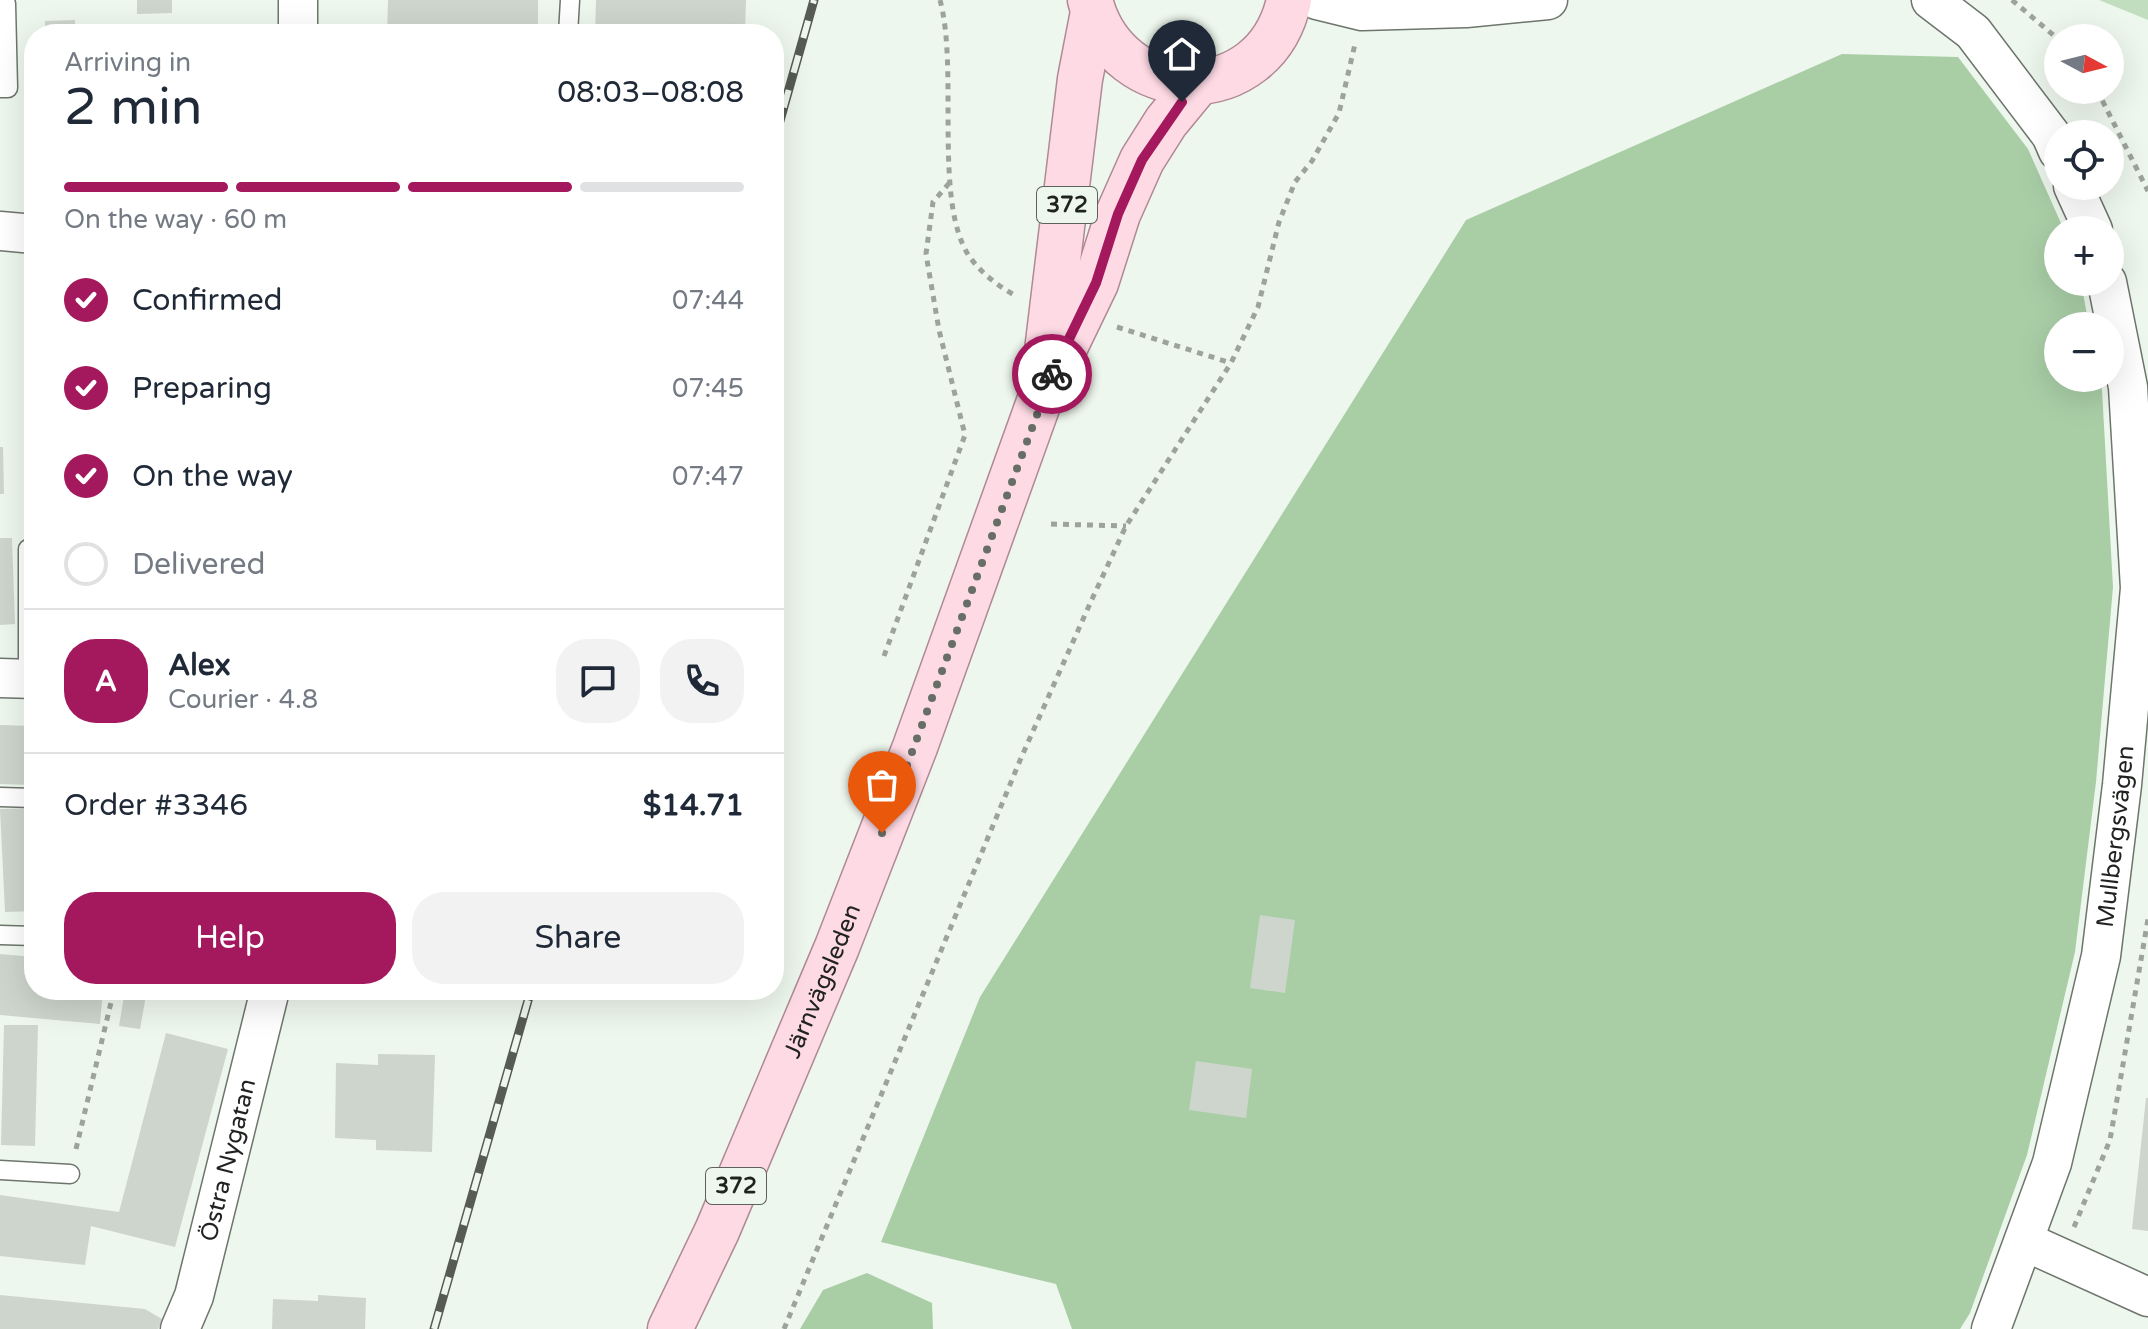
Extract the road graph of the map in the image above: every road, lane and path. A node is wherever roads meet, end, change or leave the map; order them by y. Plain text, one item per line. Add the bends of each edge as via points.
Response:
1 (298, 0) edge
2 (570, 0) edge
3 (940, 0) edge
4 (1289, 0) edge
5 (1317, 0) edge
6 (1548, 0) edge
7 (1931, 0) edge
8 (2012, 0) edge
9 (6, 4) dead end
10 (1092, 6) edge
11 (1362, 11) junction
12 (298, 24) edge
13 (569, 24) edge
14 (2044, 27) edge
15 (1199, 82) junction
16 (0, 88) edge
17 (2104, 104) edge
18 (2044, 126) edge
19 (951, 181) junction
20 (2148, 191) edge
21 (0, 231) edge
22 (24, 233) edge
23 (2110, 296) edge
24 (1020, 299) dead end
25 (1106, 324) dead end
26 (1231, 363) junction
27 (1040, 399) junction
28 (2142, 515) edge
29 (1051, 524) dead end
30 (1126, 526) junction
31 (24, 623) edge
32 (884, 656) dead end
33 (21, 679) edge
34 (0, 797) edge
35 (24, 798) edge
36 (2148, 919) edge
37 (0, 935) edge
38 (24, 936) edge
39 (112, 1000) edge
40 (268, 1000) edge
41 (0, 1170) edge
42 (70, 1174) joint
43 (2024, 1241) junction
44 (2062, 1257) junction
45 (2148, 1297) edge
46 (180, 1329) edge
47 (670, 1329) edge
48 (784, 1329) edge
49 (1991, 1329) edge

1 - 12 street
2 - 13 lane
3 - 19 path via 947,25
4 - 15 main road, 372 via 1278,30 1253,61 1218,79
5 - 11 street
6 - 11 street
7 - 18 street via 1973,32
8 - 14 path
9 - 16 lane via 8,88
10 - 15 main road, 372 via 1101,30 1125,60 1160,79
10 - 27 main road, Järnvägsleden / 372
11 - 26 path via 1339,113 1295,182 1258,307
15 - 27 main road, Järnvägsleden / 372 via 1142,160 1096,283
17 - 20 path
19 - 24 path via 956,225 968,255
19 - 32 path via 933,202 926,254 965,435
21 - 22 street
23 - 28 street, Mullbergsvägen via 2128,387
25 - 26 path
26 - 30 path
27 - 47 main road, Järnvägsleden / 372 via 837,947
28 - 43 street, Mullbergsvägen via 2122,785 2101,956 2052,1163
29 - 30 path
30 - 48 path via 1021,758
31 - 33 lane
34 - 35 lane
36 - 44 path via 2110,1140
37 - 38 lane
39 - 42 path
40 - 46 street, Östra Nygatan via 194,1296
41 - 42 lane
43 - 44 street
43 - 49 street, Mullbergsvägen
44 - 45 street

